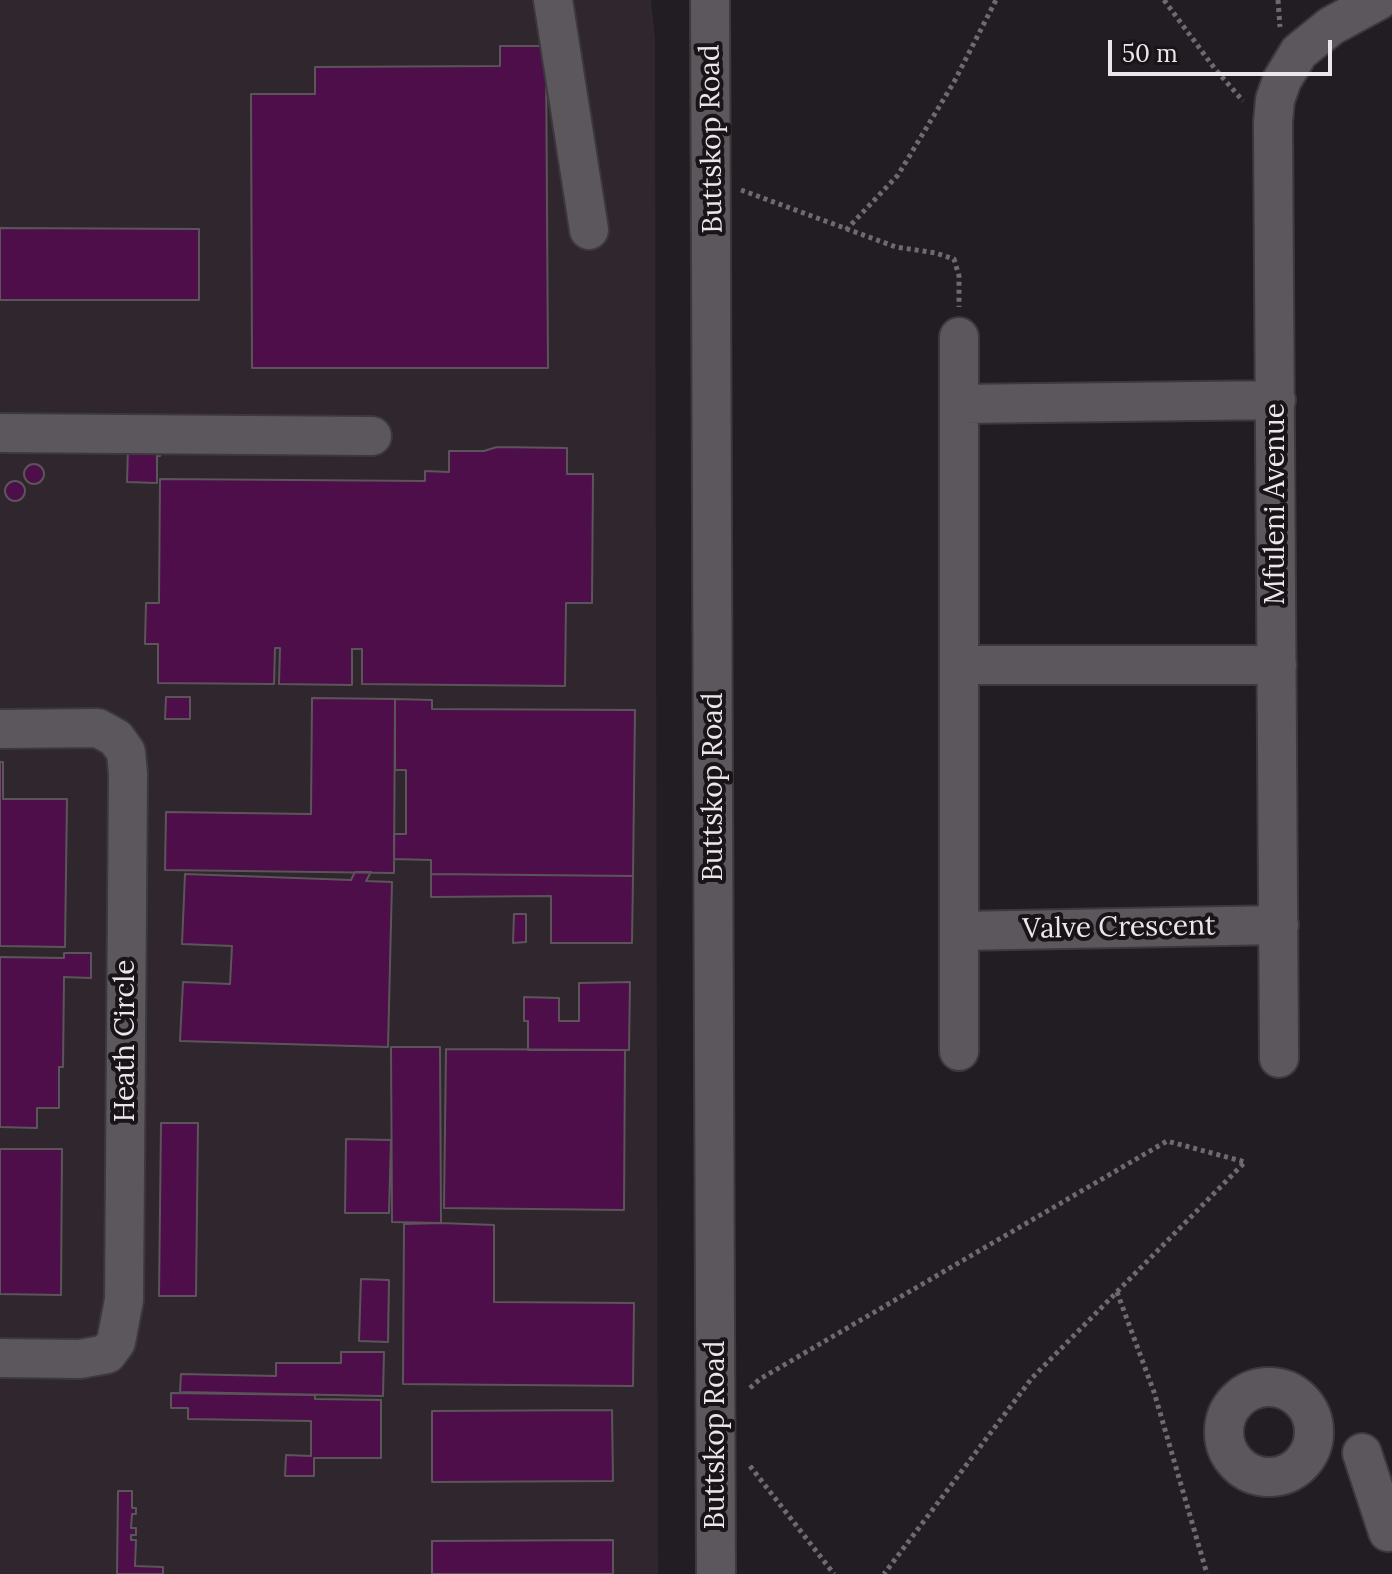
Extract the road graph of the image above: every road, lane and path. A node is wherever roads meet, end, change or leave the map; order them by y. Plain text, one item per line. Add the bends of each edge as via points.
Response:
1 (553, 0) edge
2 (710, 0) edge
3 (996, 0) edge
4 (1164, 0) edge
5 (1379, 0) edge
6 (1273, 122) junction
7 (733, 187) dead end
8 (589, 230) dead end
9 (846, 230) junction
10 (959, 337) joint
11 (1276, 400) junction
12 (959, 404) junction
13 (0, 433) edge
14 (372, 436) dead end
15 (959, 665) junction
16 (1277, 665) junction
17 (0, 729) edge
18 (1279, 925) junction
19 (959, 931) junction
20 (959, 1051) dead end
21 (1279, 1058) dead end
22 (1117, 1292) junction
23 (0, 1358) edge
24 (748, 1389) dead end
25 (1377, 1448) edge
26 (1311, 1450) dead end
27 (747, 1462) dead end
28 (1388, 1532) dead end
29 (716, 1574) edge
30 (834, 1574) edge
31 (884, 1574) edge
32 (1207, 1574) edge

1 - 8 street
2 - 29 street, Buttskop Road
3 - 9 path via 898,175
4 - 6 path via 1215,69 1249,107
5 - 6 street, Mfuleni Avenue via 1331,26 1299,52 1282,80
6 - 11 street, Mfuleni Avenue
7 - 9 path
9 - 10 path via 954,259
10 - 12 street
11 - 12 street
11 - 16 street, Mfuleni Avenue
12 - 15 street
13 - 14 street
15 - 16 street
15 - 19 street
16 - 18 street, Mfuleni Avenue
17 - 23 street, Heath Circle via 98,728 116,738 126,752 128,774 124,1300 116,1342 107,1354 80,1359
18 - 19 street, Valve Crescent
18 - 21 street, Mfuleni Avenue
19 - 20 street
22 - 24 path via 1245,1162 1167,1141
22 - 31 path via 1032,1378
22 - 32 path via 1154,1392
25 - 26 street
25 - 28 street
27 - 30 path

